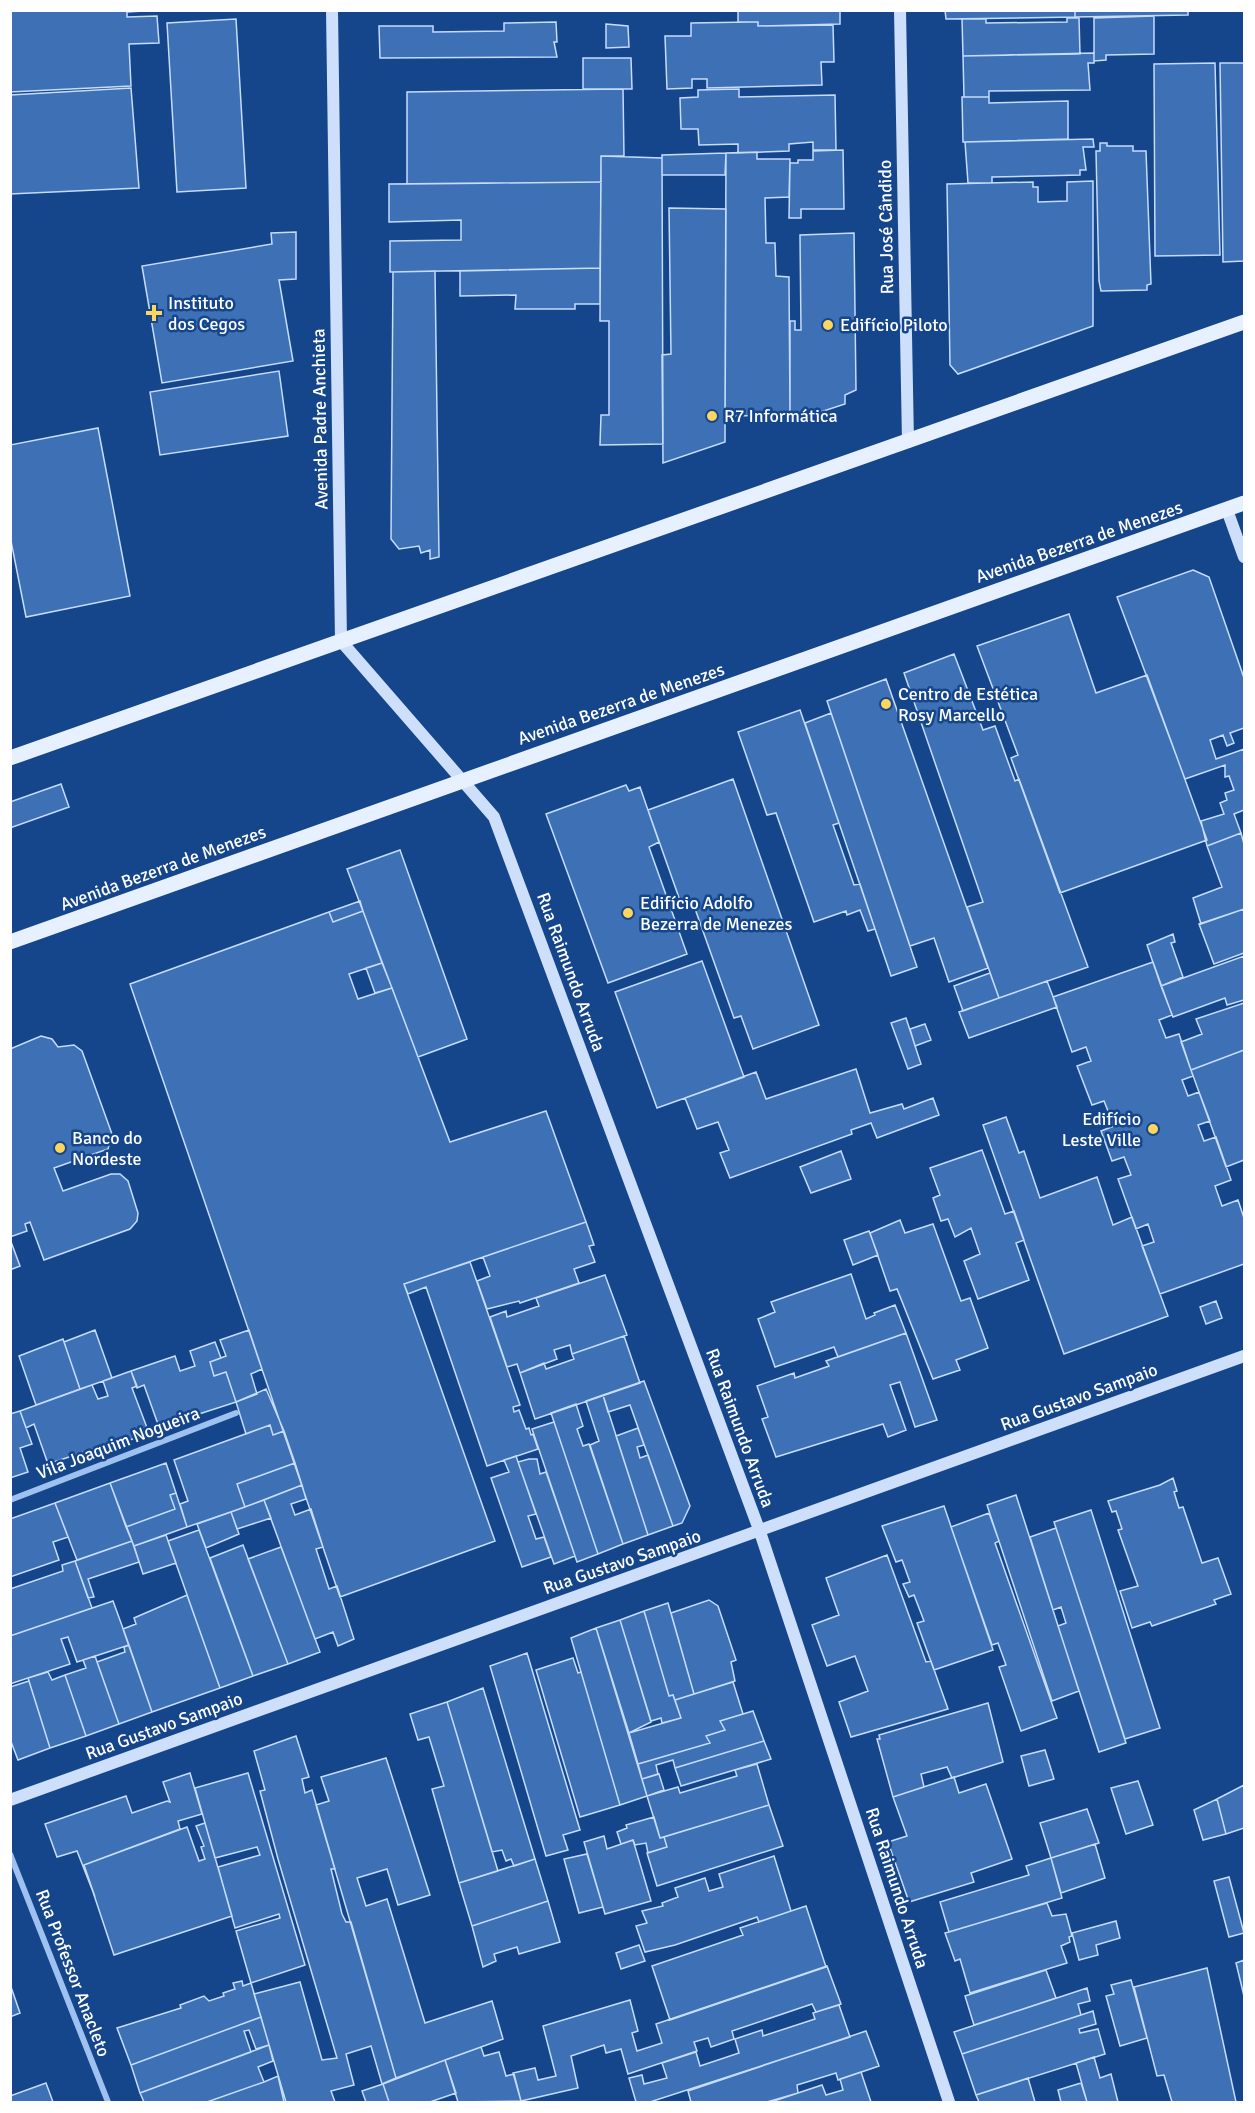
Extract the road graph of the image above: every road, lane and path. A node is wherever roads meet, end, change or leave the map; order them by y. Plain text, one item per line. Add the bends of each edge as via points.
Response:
1 (332, 10) edge
2 (900, 10) edge
3 (1245, 322) edge
4 (908, 442) junction
5 (1245, 503) edge
6 (1227, 510) junction
7 (1245, 557) edge
8 (341, 641) junction
9 (10, 758) edge
10 (463, 781) junction
11 (10, 942) edge
12 (1245, 1356) edge
13 (236, 1413) dead end
14 (10, 1500) edge
15 (760, 1532) junction
16 (10, 1800) edge
17 (10, 1854) edge
18 (108, 2103) edge
19 (949, 2103) edge

1 - 8 street, Avenida Padre Anchieta
2 - 4 street, Rua José Cândido
3 - 4 main road
4 - 8 main road
5 - 6 main road, Avenida Bezerra de Menezes
6 - 7 street
6 - 10 main road, Avenida Bezerra de Menezes
8 - 9 main road
8 - 10 street
10 - 11 main road, Avenida Bezerra de Menezes
10 - 15 street, Rua Raimundo Arruda via 494,817
12 - 15 street, Rua Gustavo Sampaio
13 - 14 street, Vila Joaquim Nogueira
15 - 16 street, Rua Gustavo Sampaio
15 - 19 street, Rua Raimundo Arruda
17 - 18 street, Rua Professor Anacleto

